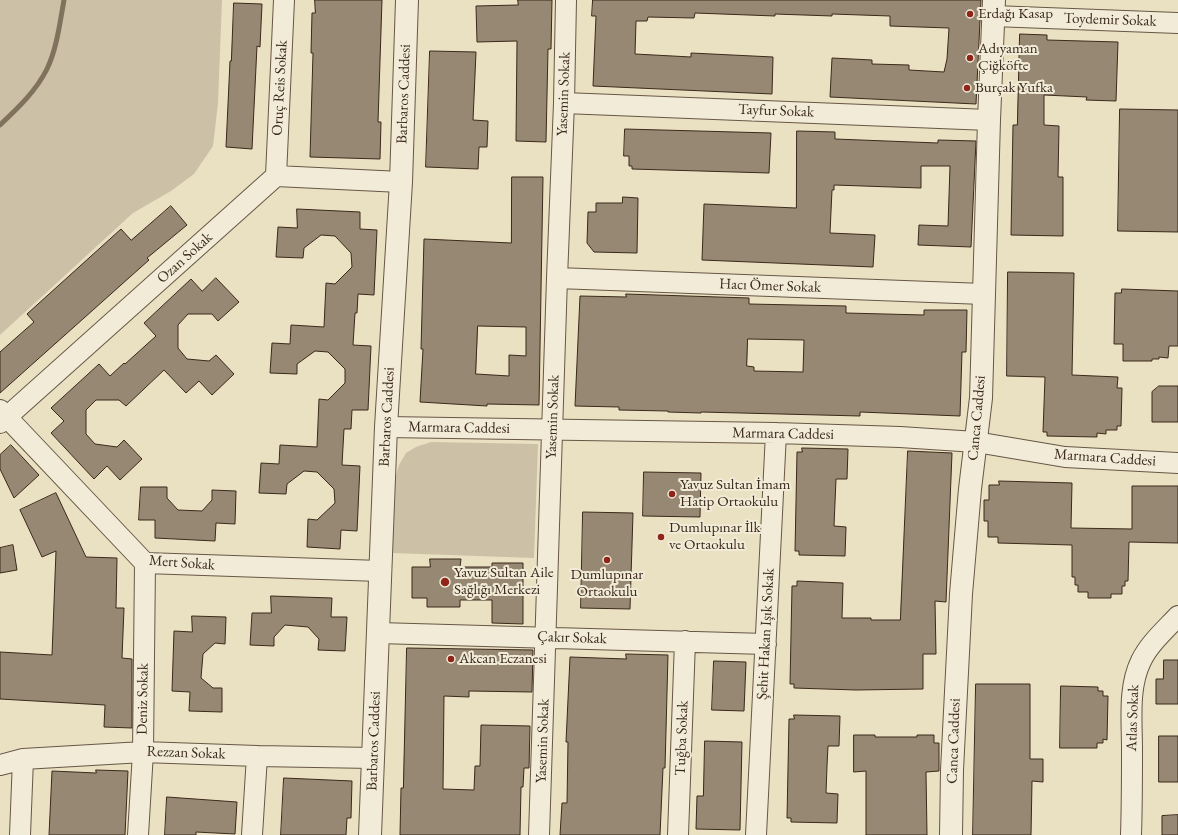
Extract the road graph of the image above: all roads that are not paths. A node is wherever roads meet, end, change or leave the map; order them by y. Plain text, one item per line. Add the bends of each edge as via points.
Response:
1 (284, 0) edge
2 (407, 0) edge
3 (566, 0) edge
4 (994, 8) edge
5 (1178, 23) edge
6 (564, 103) junction
7 (989, 120) junction
8 (276, 176) junction
9 (401, 182) junction
10 (557, 278) junction
11 (984, 294) junction
12 (2, 417) edge
13 (386, 427) junction
14 (552, 430) junction
15 (776, 433) junction
16 (976, 442) junction
17 (1178, 464) edge
18 (145, 563) junction
19 (380, 571) junction
20 (1178, 616) edge
21 (378, 633) junction
22 (546, 637) junction
23 (685, 641) junction
24 (766, 644) junction
25 (143, 752) junction
26 (257, 756) junction
27 (373, 758) junction
28 (23, 759) junction
29 (0, 765) edge
30 (20, 835) edge
31 (138, 835) edge
32 (252, 835) edge
33 (370, 835) edge
34 (539, 835) edge
35 (678, 835) edge
36 (756, 835) edge
37 (951, 835) edge
38 (1131, 835) edge

1 - 8 street, Oruç Reis Sokak
2 - 9 street, Barbaros Caddesi
3 - 6 street, Yasemin Sokak
4 - 5 street, Toydemir Sokak
4 - 7 street, Canca Caddesi
6 - 7 street, Tayfur Sokak
6 - 10 street, Yasemin Sokak
7 - 11 street, Canca Caddesi
8 - 9 street
8 - 12 street, Ozan Sokak
9 - 13 street, Barbaros Caddesi
10 - 11 street, Hacı Ömer Sokak
10 - 14 street, Yasemin Sokak
11 - 16 street, Canca Caddesi via 981,398
12 - 18 street, Mert Sokak
13 - 14 street, Marmara Caddesi
13 - 19 street, Barbaros Caddesi
14 - 15 street, Marmara Caddesi
14 - 22 street, Yasemin Sokak
15 - 16 street, Marmara Caddesi
15 - 24 street, Şehit Hakan Işık Sokak
16 - 17 street, Marmara Caddesi via 1065,457
16 - 37 street, Canca Caddesi via 961,594
18 - 19 street, Mert Sokak
18 - 25 street, Deniz Sokak
19 - 21 street, Barbaros Caddesi
20 - 38 street, Atlas Sokak via 1153,643 1141,660 1136,674 1132,693
21 - 22 street, Çakır Sokak
21 - 27 street, Barbaros Caddesi
22 - 23 street, Çakır Sokak
22 - 34 street, Yasemin Sokak
23 - 24 street, Çakır Sokak
23 - 35 street, Tuğba Sokak
24 - 36 street, Şehit Hakan Işık Sokak
25 - 26 street, Rezzan Sokak
25 - 28 street, Rezzan Sokak
25 - 31 street, Deniz Sokak
26 - 27 street, Rezzan Sokak
26 - 32 street
27 - 33 street, Barbaros Caddesi
28 - 29 street, Rezzan Sokak
28 - 30 street

